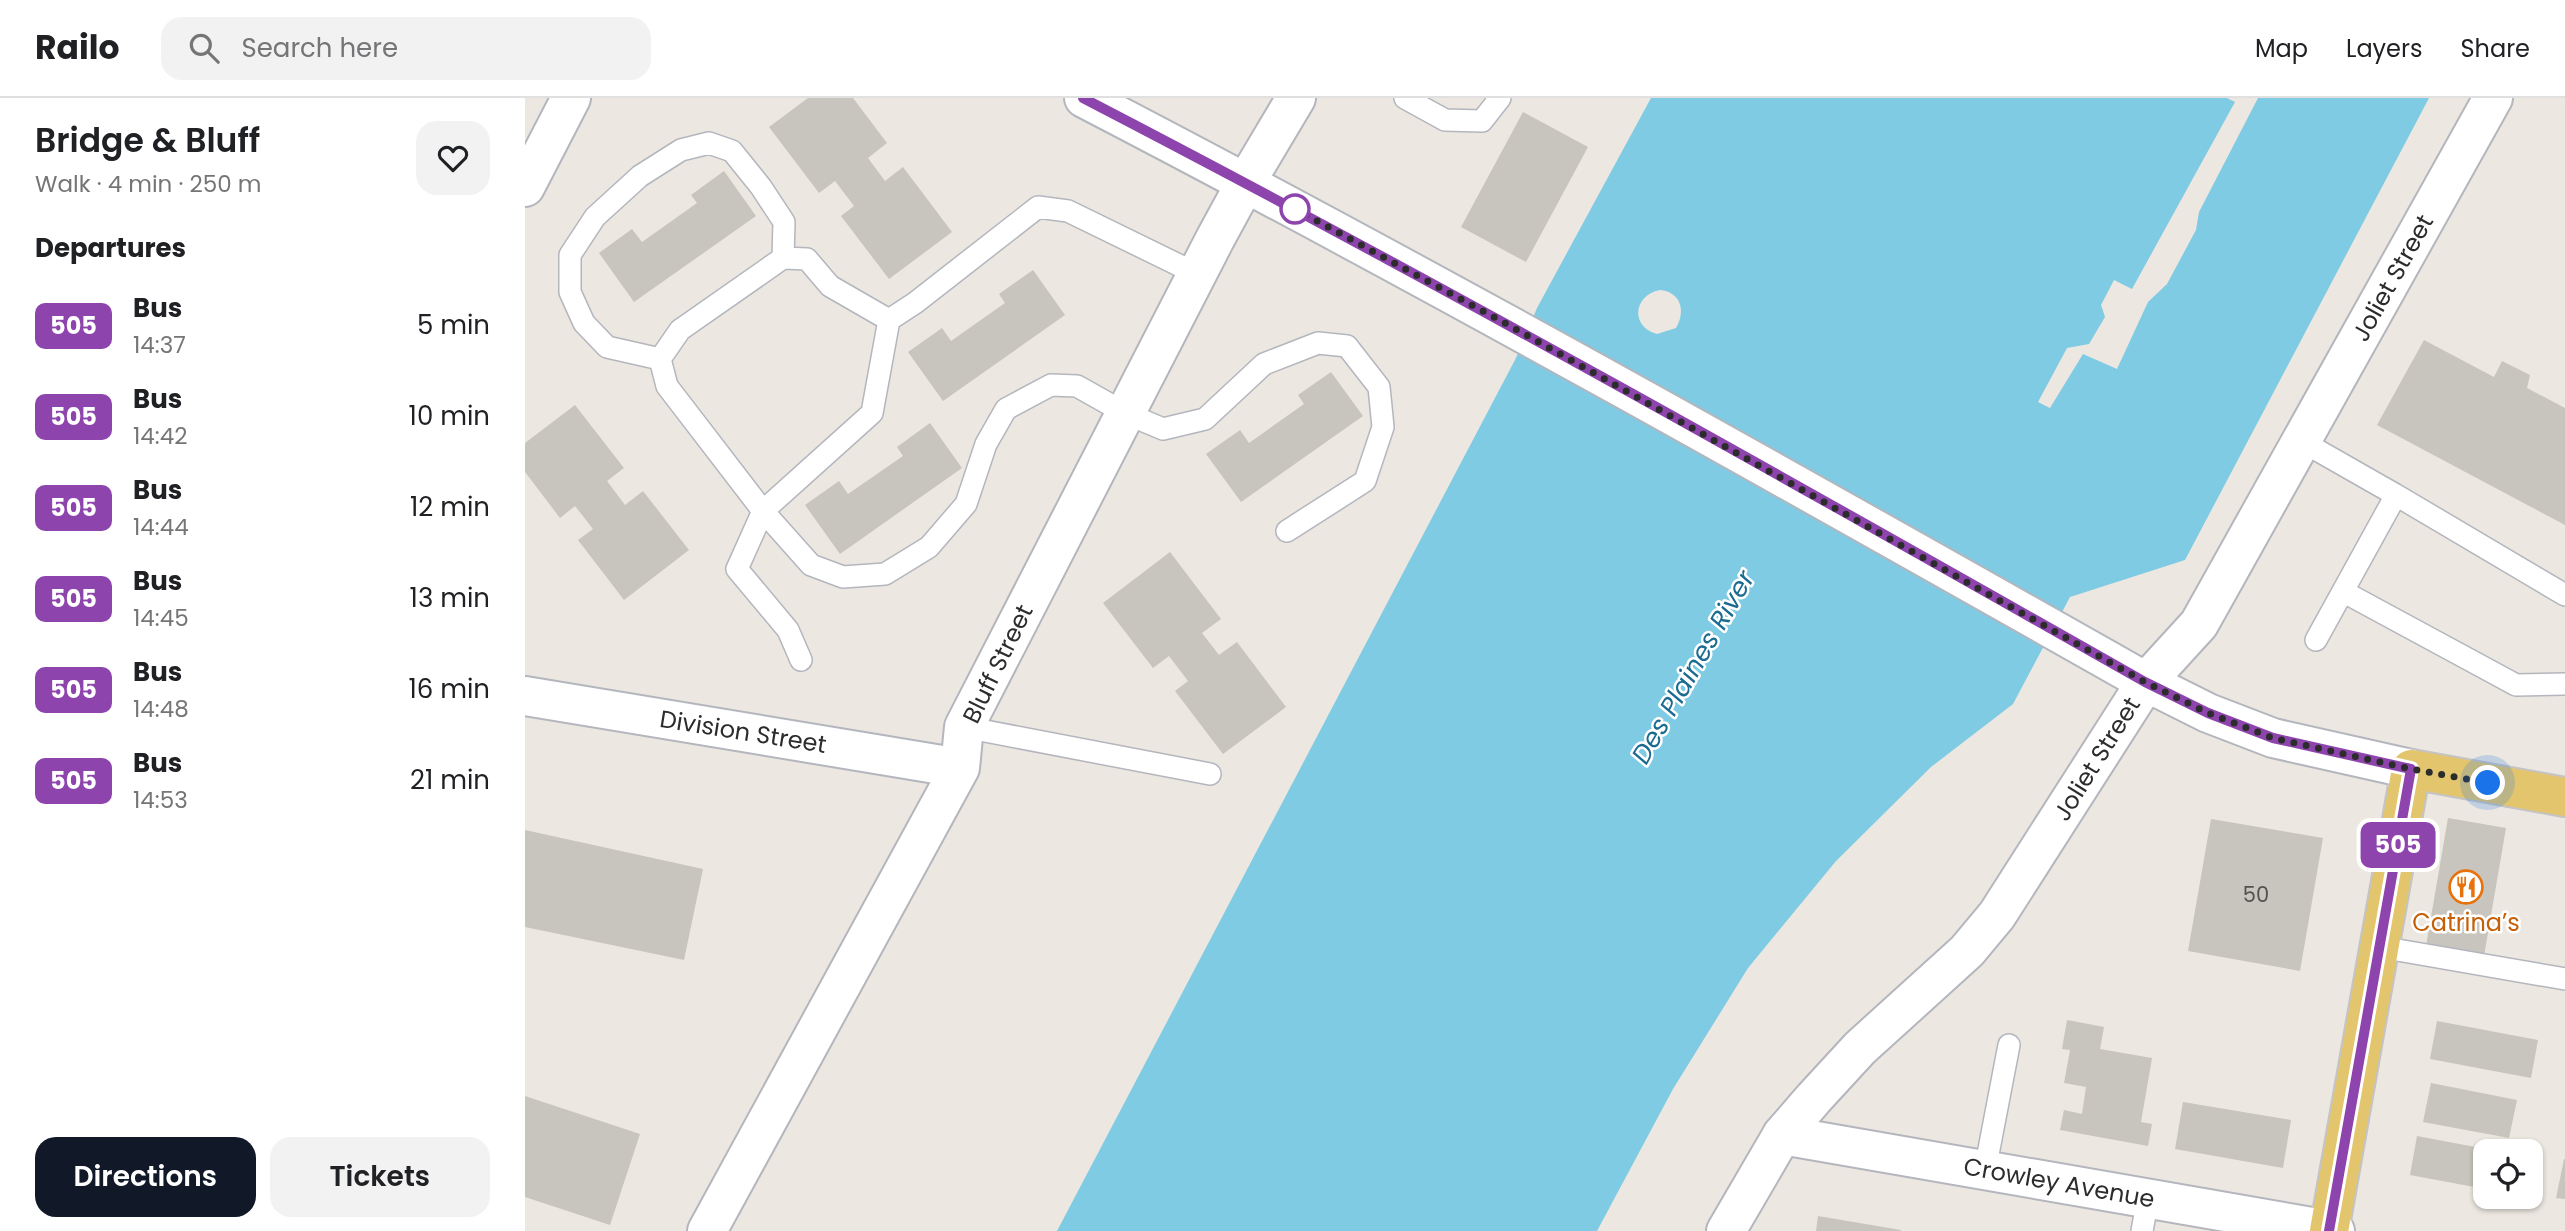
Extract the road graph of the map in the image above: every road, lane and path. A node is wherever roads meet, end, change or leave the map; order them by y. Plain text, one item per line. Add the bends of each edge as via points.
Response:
1 (571, 98) edge
2 (1084, 98) edge
3 (1296, 98) edge
4 (1405, 98) edge
5 (1500, 98) edge
6 (2493, 98) edge
7 (1246, 182) junction
8 (525, 187) edge
9 (783, 258) junction
10 (1197, 274) junction
11 (889, 320) junction
12 (660, 359) junction
13 (1125, 413) junction
14 (2303, 442) junction
15 (2396, 495) junction
16 (763, 511) junction
17 (1287, 531) dead end
18 (2344, 592) junction
19 (2565, 595) edge
20 (2316, 640) dead end
21 (801, 660) dead end
22 (2145, 682) junction
23 (2565, 684) edge
24 (525, 696) edge
25 (964, 727) junction
26 (960, 768) junction
27 (2411, 769) junction
28 (1210, 774) dead end
29 (2565, 797) edge
30 (2380, 947) junction
31 (2565, 979) edge
32 (2009, 1045) dead end
33 (1782, 1135) junction
34 (1985, 1170) junction
35 (2145, 1215) edge
36 (708, 1231) edge
37 (1726, 1231) edge
38 (2331, 1231) edge

1 - 8 street
2 - 7 street
3 - 7 street, Bluff Street
4 - 5 lane via 1445,120 1482,121
6 - 14 street, Joliet Street
7 - 10 street, Bluff Street
7 - 22 street
9 - 11 lane via 807,259 830,286
9 - 12 lane via 681,330
9 - 12 lane via 784,222 732,151 709,143 681,150 640,176 595,217 571,255 570,292 584,323 607,347
10 - 11 lane via 1068,211 1038,207
10 - 13 street, Bluff Street
11 - 16 lane via 872,413
12 - 16 lane via 667,386
13 - 16 lane via 1077,386 1051,385 1006,409 986,444 966,505 929,547 885,574 843,578 811,565
13 - 17 lane via 1163,429 1205,419 1264,364 1318,343 1347,346 1379,387 1383,427 1365,481
13 - 25 street, Bluff Street
14 - 15 lane
14 - 22 street, Joliet Street via 2199,624
15 - 18 lane
15 - 19 lane
16 - 21 lane via 737,569 787,630
18 - 20 lane
18 - 23 lane via 2516,685
22 - 27 street via 2273,738
22 - 33 street, Joliet Street via 1997,915 1967,951 1860,1048
24 - 26 street, Division Street
25 - 26 street, Bluff Street
25 - 28 lane
26 - 36 street, Bluff Street
27 - 29 main road
27 - 30 main road
30 - 31 lane
30 - 38 main road
32 - 34 lane
33 - 34 street, Crowley Avenue
33 - 37 street, Joliet Street
34 - 35 street, Crowley Avenue
35 - 38 street, Crowley Avenue

